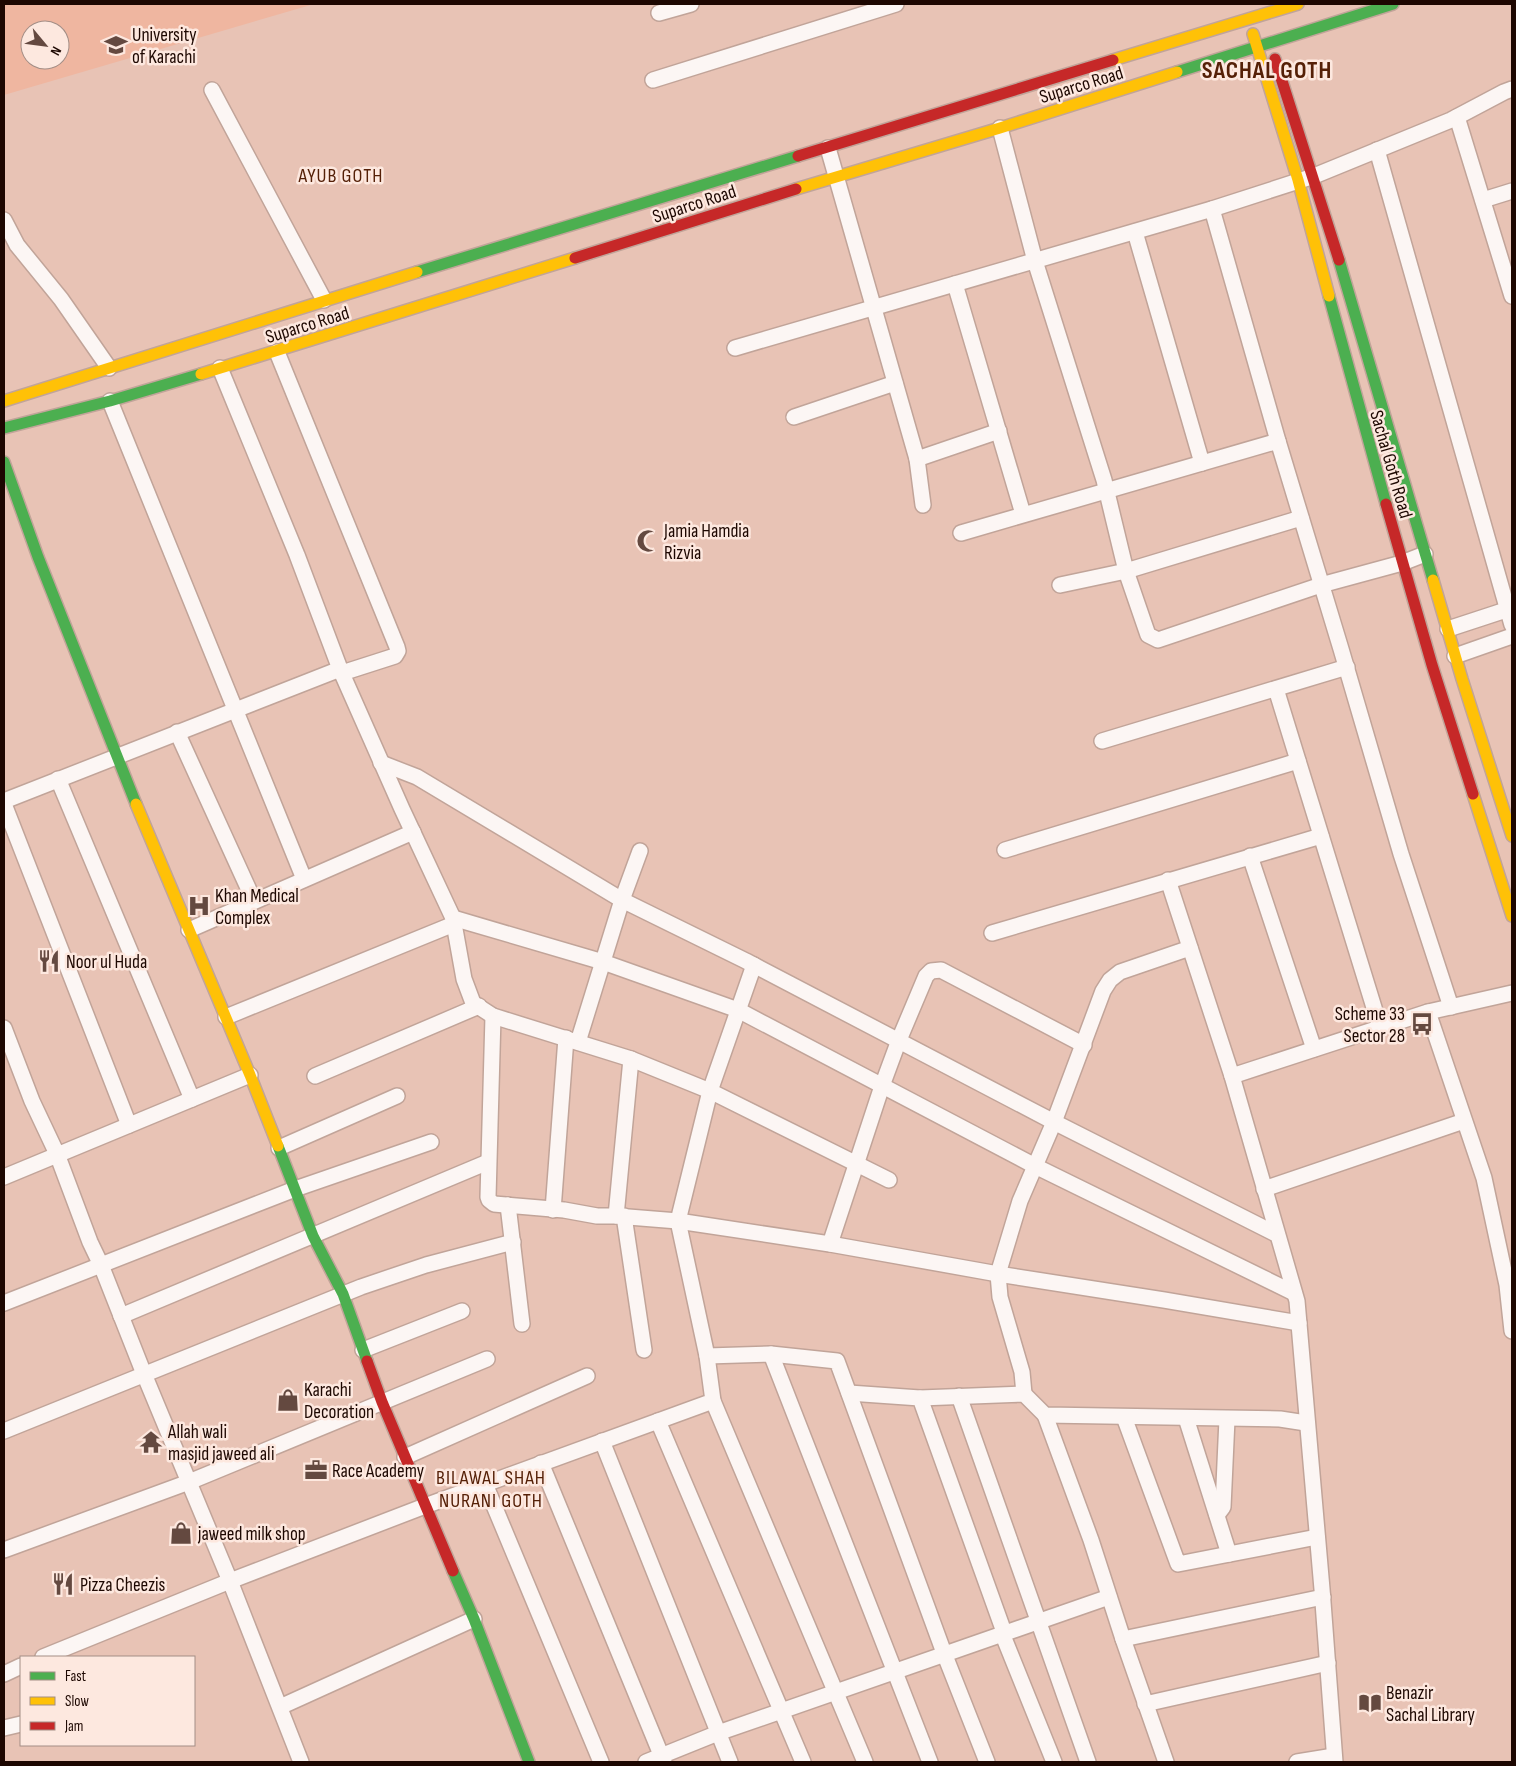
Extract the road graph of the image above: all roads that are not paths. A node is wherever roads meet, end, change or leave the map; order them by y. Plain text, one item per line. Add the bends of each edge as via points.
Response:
1 (691, 4) edge
2 (896, 4) edge
3 (1298, 4) edge
4 (1393, 4) edge
5 (659, 13) dead end
6 (1262, 23) edge
7 (1257, 47) junction
8 (653, 80) dead end
9 (1512, 89) edge
10 (212, 90) dead end
11 (1457, 117) junction
12 (1000, 128) junction
13 (828, 148) junction
14 (1377, 150) junction
15 (837, 176) junction
16 (1314, 176) junction
17 (1298, 180) junction
18 (1512, 191) edge
19 (1483, 200) junction
20 (1212, 209) junction
21 (4, 220) edge
22 (1135, 232) junction
23 (1035, 261) junction
24 (955, 284) junction
25 (1512, 296) edge
26 (324, 300) junction
27 (873, 308) junction
28 (284, 346) junction
29 (735, 348) dead end
30 (109, 368) junction
31 (220, 368) junction
32 (895, 383) junction
33 (4, 401) edge
34 (110, 401) junction
35 (794, 417) dead end
36 (4, 428) edge
37 (999, 431) junction
38 (1278, 441) junction
39 (918, 459) junction
40 (4, 462) edge
41 (1202, 463) junction
42 (1106, 492) junction
43 (923, 505) dead end
44 (1023, 514) junction
45 (1301, 518) junction
46 (961, 533) dead end
47 (1425, 554) junction
48 (1402, 563) junction
49 (1126, 571) junction
50 (1060, 585) dead end
51 (1321, 585) junction
52 (1510, 608) edge
53 (1512, 625) edge
54 (1448, 629) junction
55 (1512, 636) edge
56 (1455, 656) junction
57 (1347, 667) junction
58 (341, 671) junction
59 (1276, 689) junction
60 (235, 710) junction
61 (177, 732) junction
62 (1102, 741) dead end
63 (116, 756) junction
64 (1298, 761) junction
65 (381, 763) junction
66 (58, 779) junction
67 (4, 802) edge
68 (413, 832) junction
69 (1321, 836) junction
70 (1512, 836) edge
71 (640, 850) dead end
72 (1005, 850) dead end
73 (1250, 856) junction
74 (304, 879) junction
75 (1168, 880) junction
76 (622, 900) junction
77 (254, 901) junction
78 (1512, 916) edge
79 (454, 921) junction
80 (189, 930) junction
81 (992, 933) dead end
82 (1190, 948) junction
83 (603, 962) junction
84 (754, 965) junction
85 (1512, 993) edge
86 (478, 1006) junction
87 (1451, 1008) junction
88 (738, 1010) junction
89 (1428, 1012) junction
90 (493, 1016) junction
91 (226, 1017) junction
92 (4, 1028) edge
93 (1380, 1028) junction
94 (572, 1040) junction
95 (899, 1040) junction
96 (1084, 1045) junction
97 (7, 1047) edge
98 (1314, 1049) junction
99 (631, 1059) junction
100 (250, 1075) junction
101 (315, 1076) dead end
102 (1232, 1076) junction
103 (882, 1086) junction
104 (710, 1091) junction
105 (397, 1096) dead end
106 (192, 1100) junction
107 (1464, 1121) junction
108 (1054, 1122) junction
109 (129, 1125) junction
110 (431, 1142) dead end
111 (279, 1148) junction
112 (57, 1154) junction
113 (488, 1162) junction
114 (856, 1163) junction
115 (1035, 1166) junction
116 (4, 1177) edge
117 (889, 1180) dead end
118 (295, 1189) junction
119 (1264, 1189) junction
120 (508, 1205) junction
121 (553, 1210) junction
122 (620, 1216) junction
123 (678, 1221) junction
124 (1276, 1234) junction
125 (313, 1236) junction
126 (512, 1242) junction
127 (830, 1244) junction
128 (101, 1265) junction
129 (998, 1274) junction
130 (1294, 1293) junction
131 (343, 1294) junction
132 (1510, 1299) edge
133 (4, 1303) edge
134 (462, 1310) dead end
135 (121, 1316) junction
136 (1299, 1323) junction
137 (522, 1324) dead end
138 (1512, 1331) edge
139 (363, 1350) junction
140 (644, 1350) dead end
141 (771, 1354) junction
142 (707, 1356) junction
143 (488, 1359) dead end
144 (144, 1374) junction
145 (587, 1376) dead end
146 (849, 1393) junction
147 (1024, 1394) junction
148 (959, 1396) junction
149 (920, 1398) junction
150 (712, 1401) junction
151 (382, 1402) junction
152 (1044, 1415) junction
153 (1124, 1417) junction
154 (1186, 1418) junction
155 (1226, 1418) junction
156 (658, 1421) junction
157 (1306, 1422) junction
158 (4, 1431) edge
159 (602, 1441) junction
160 (405, 1458) junction
161 (542, 1464) junction
162 (188, 1482) junction
163 (485, 1484) junction
164 (425, 1506) junction
165 (1217, 1515) junction
166 (1317, 1537) junction
167 (4, 1550) edge
168 (1230, 1554) junction
169 (230, 1581) junction
170 (1109, 1597) junction
171 (1323, 1597) junction
172 (474, 1619) junction
173 (1039, 1620) junction
174 (1003, 1632) junction
175 (1123, 1639) junction
176 (944, 1653) junction
177 (46, 1656) edge
178 (1328, 1663) junction
179 (20, 1666) edge
180 (895, 1670) junction
181 (4, 1674) edge
182 (836, 1691) junction
183 (1145, 1704) junction
184 (280, 1707) junction
185 (781, 1711) junction
186 (20, 1724) edge
187 (4, 1728) edge
188 (718, 1733) junction
189 (663, 1759) edge
190 (1334, 1759) edge
191 (301, 1762) edge
192 (529, 1762) edge
193 (601, 1762) edge
194 (646, 1762) edge
195 (730, 1762) edge
196 (803, 1762) edge
197 (866, 1762) edge
198 (930, 1762) edge
199 (987, 1762) edge
200 (1054, 1762) edge
201 (1088, 1762) edge
202 (1166, 1762) edge
203 (1297, 1762) edge

1 - 5 street
2 - 8 street
3 - 6 street, Suparco Road
4 - 6 street, Suparco Road
6 - 7 street, Sachal Goth Road
6 - 7 street, Suparco Road
6 - 13 street, Suparco Road
6 - 16 street, Sachal Goth Road
7 - 12 street, Suparco Road
7 - 17 street, Sachal Goth Road
9 - 11 street
10 - 26 street
11 - 14 street
11 - 19 street
12 - 15 street, Suparco Road
12 - 23 street
13 - 15 street
13 - 26 street, Suparco Road
14 - 16 street
14 - 52 street
15 - 27 street
15 - 28 street, Suparco Road
16 - 17 street
16 - 47 street, Sachal Goth Road
17 - 20 street
17 - 48 street, Sachal Goth Road
18 - 19 street
19 - 25 street
20 - 22 street
20 - 38 street
21 - 30 street via 17,245 61,298
22 - 23 street
22 - 41 street
23 - 24 street
23 - 42 street
24 - 27 street
24 - 37 street
26 - 30 street, Suparco Road via 280,320
27 - 29 street
27 - 32 street
28 - 31 street, Suparco Road
28 - 58 street via 398,651 395,656
30 - 33 street, Suparco Road
31 - 34 street, Suparco Road
31 - 58 street
32 - 35 street
32 - 39 street
34 - 36 street, Suparco Road
34 - 60 street
37 - 39 street
37 - 44 street
38 - 41 street
38 - 45 street
39 - 43 street
40 - 63 street
41 - 42 street
42 - 44 street
42 - 49 street
44 - 46 street
45 - 49 street
45 - 51 street
47 - 48 street
47 - 54 street, Sachal Goth Road
48 - 51 street
48 - 78 street, Sachal Goth Road
49 - 50 street
49 - 51 street via 1145,628 1152,638 1158,640
51 - 57 street
52 - 53 street
52 - 54 street
54 - 56 street, Sachal Goth Road
55 - 56 street
56 - 70 street, Sachal Goth Road
57 - 59 street
57 - 87 street via 1401,854
58 - 60 street
58 - 65 street
59 - 62 street
59 - 64 street
60 - 61 street
60 - 74 street
61 - 63 street
61 - 77 street
63 - 66 street
63 - 80 street
64 - 69 street
64 - 72 street
65 - 68 street
65 - 76 street via 417,777
66 - 67 street
66 - 106 street
67 - 109 street
68 - 74 street
68 - 79 street
69 - 73 street
69 - 93 street
71 - 76 street
73 - 75 street
73 - 98 street
74 - 77 street
75 - 81 street
75 - 82 street
76 - 83 street
76 - 84 street
77 - 80 street
79 - 83 street
79 - 86 street via 464,979 473,1003
79 - 91 street
80 - 91 street
82 - 96 street via 1120,972 1110,980
82 - 102 street
83 - 88 street
83 - 94 street
84 - 88 street
84 - 95 street
85 - 87 street
86 - 90 street
86 - 101 street
87 - 89 street
88 - 103 street
88 - 104 street
89 - 93 street
89 - 107 street
90 - 94 street
90 - 113 street
91 - 100 street
92 - 97 street
93 - 98 street
94 - 99 street
94 - 121 street
95 - 96 street via 926,976 936,969
95 - 103 street
95 - 108 street
96 - 108 street
97 - 112 street
98 - 102 street
99 - 104 street
99 - 122 street
100 - 106 street
100 - 111 street
102 - 119 street
103 - 114 street
103 - 115 street
104 - 114 street
104 - 123 street
105 - 111 street
106 - 109 street
107 - 119 street
107 - 132 street via 1484,1178
108 - 115 street
108 - 124 street
109 - 112 street
110 - 118 street
111 - 118 street
112 - 116 street
112 - 128 street
113 - 120 street via 489,1200 494,1204
113 - 125 street
114 - 117 street
114 - 127 street
115 - 129 street via 1020,1201
115 - 130 street
118 - 125 street
118 - 128 street
119 - 124 street
120 - 121 street
120 - 126 street
121 - 122 street
122 - 123 street
122 - 140 street
123 - 127 street
123 - 142 street
124 - 130 street
125 - 131 street
125 - 135 street
126 - 131 street via 426,1265
126 - 137 street
127 - 129 street
128 - 133 street
128 - 135 street
129 - 136 street
129 - 147 street via 1000,1297 1022,1372
130 - 136 street
131 - 139 street
131 - 144 street
132 - 138 street
134 - 139 street
135 - 144 street
136 - 157 street
139 - 151 street
141 - 142 street
141 - 146 street via 837,1361
141 - 180 street
142 - 150 street
143 - 151 street
144 - 158 street
144 - 162 street
145 - 160 street
146 - 149 street
146 - 176 street
147 - 148 street
147 - 152 street
148 - 149 street
148 - 173 street
149 - 174 street
150 - 156 street
150 - 182 street
151 - 160 street
151 - 162 street
152 - 153 street
152 - 170 street
153 - 154 street
153 - 168 street via 1178,1564
154 - 155 street
154 - 165 street
155 - 157 street
155 - 165 street via 1223,1507
156 - 159 street
156 - 185 street
157 - 166 street
159 - 161 street
159 - 188 street
160 - 164 street
161 - 163 street
161 - 189 street
162 - 167 street
162 - 169 street
163 - 164 street
163 - 193 street
164 - 169 street
164 - 172 street
165 - 168 street
166 - 168 street
166 - 171 street
169 - 177 street
169 - 184 street
170 - 173 street
170 - 175 street
171 - 175 street
171 - 178 street
172 - 184 street
172 - 192 street
173 - 174 street
173 - 201 street
174 - 176 street
174 - 200 street
175 - 183 street
176 - 180 street
176 - 199 street
178 - 183 street
178 - 190 street
179 - 181 street
180 - 182 street
180 - 198 street
182 - 185 street
182 - 197 street
183 - 202 street
184 - 191 street
185 - 188 street
185 - 196 street
186 - 187 street
188 - 189 street
188 - 195 street
189 - 194 street
190 - 203 street

